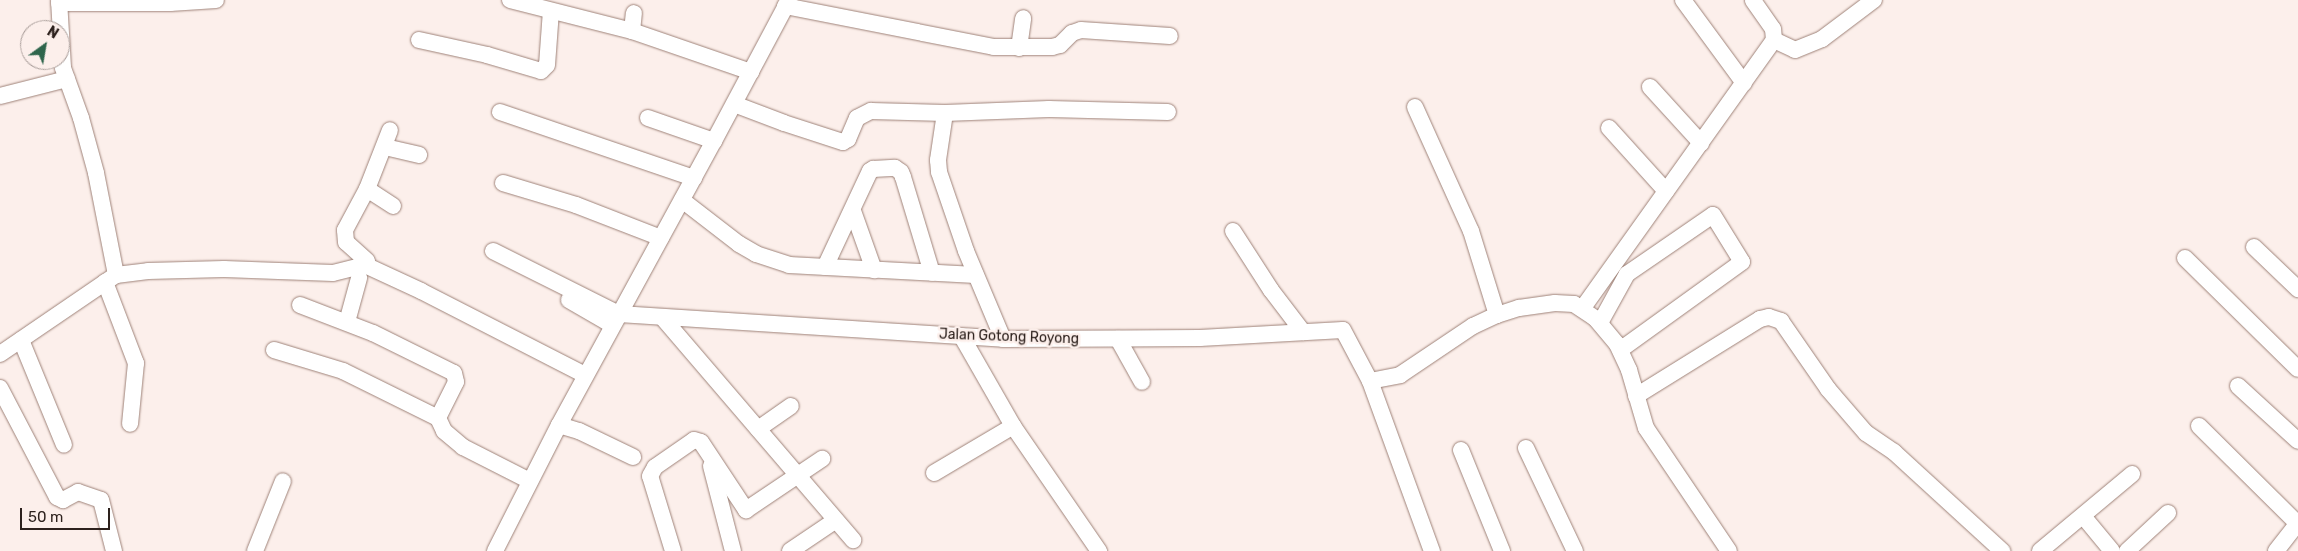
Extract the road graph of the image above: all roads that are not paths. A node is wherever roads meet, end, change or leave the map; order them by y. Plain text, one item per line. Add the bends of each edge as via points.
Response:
1 (216, 0) edge
2 (510, 0) edge
3 (1683, 0) edge
4 (1753, 0) edge
5 (1874, 0) edge
6 (59, 2) edge
7 (787, 3) edge
8 (636, 5) edge
9 (551, 12) junction
10 (1023, 18) dead end
11 (632, 31) junction
12 (1170, 36) dead end
13 (419, 40) dead end
14 (1774, 40) junction
15 (1019, 48) junction
16 (751, 72) junction
17 (67, 79) junction
18 (1744, 83) junction
19 (1650, 87) dead end
20 (0, 96) edge
21 (734, 104) junction
22 (1415, 107) dead end
23 (500, 112) dead end
24 (1168, 112) dead end
25 (945, 113) junction
26 (648, 118) dead end
27 (1609, 128) dead end
28 (390, 130) dead end
29 (714, 142) junction
30 (1701, 143) junction
31 (385, 146) junction
32 (419, 155) dead end
33 (694, 178) junction
34 (503, 183) dead end
35 (367, 188) junction
36 (1666, 191) junction
37 (682, 200) junction
38 (393, 206) dead end
39 (853, 211) junction
40 (1233, 231) dead end
41 (660, 238) junction
42 (2254, 247) dead end
43 (493, 251) dead end
44 (2185, 258) dead end
45 (825, 267) junction
46 (874, 270) junction
47 (362, 272) junction
48 (932, 273) junction
49 (976, 275) junction
50 (110, 279) junction
51 (2298, 289) edge
52 (559, 295) dead end
53 (300, 305) dead end
54 (1582, 309) junction
55 (1497, 315) junction
56 (662, 317) junction
57 (615, 319) junction
58 (347, 322) junction
59 (1600, 323) junction
60 (1303, 332) junction
61 (962, 337) junction
62 (1118, 339) junction
63 (21, 340) junction
64 (1003, 340) junction
65 (274, 350) dead end
66 (1620, 350) junction
67 (0, 354) edge
68 (2298, 369) edge
69 (585, 375) junction
70 (1370, 381) junction
71 (1142, 382) dead end
72 (2238, 386) dead end
73 (0, 388) edge
74 (1636, 396) junction
75 (791, 406) dead end
76 (438, 418) junction
77 (130, 424) dead end
78 (558, 424) junction
79 (1013, 426) junction
80 (2199, 426) dead end
81 (758, 429) junction
82 (2298, 441) edge
83 (64, 445) dead end
84 (1526, 448) dead end
85 (1460, 450) dead end
86 (708, 452) junction
87 (633, 457) dead end
88 (822, 459) dead end
89 (934, 472) dead end
90 (2132, 474) dead end
91 (799, 476) junction
92 (283, 481) dead end
93 (530, 481) junction
94 (746, 510) junction
95 (2168, 513) dead end
96 (2083, 516) junction
97 (836, 520) junction
98 (2298, 523) edge
99 (726, 524) junction
100 (853, 540) dead end
101 (114, 551) edge
102 (255, 551) edge
103 (496, 551) edge
104 (673, 551) edge
105 (733, 551) edge
106 (790, 551) edge
107 (1099, 551) edge
108 (1432, 551) edge
109 (1502, 551) edge
110 (1575, 551) edge
111 (1729, 551) edge
112 (2002, 551) edge
113 (2040, 551) edge
114 (2112, 551) edge
115 (2127, 551) edge
116 (2276, 551) edge

1 - 6 street
2 - 9 street
3 - 18 street
4 - 14 street via 1773,29
5 - 14 street via 1822,39 1796,50
6 - 17 street via 63,68
7 - 15 street via 940,38
7 - 16 street
8 - 11 street
9 - 11 street
9 - 13 street via 547,65 541,71
10 - 15 street
11 - 16 street
12 - 15 street via 1080,30 1052,48
14 - 18 street
16 - 21 street
17 - 20 street
17 - 50 street via 96,173
18 - 30 street
19 - 30 street
21 - 25 street via 843,142 848,139 857,118 871,111
21 - 29 street
22 - 55 street via 1470,231
23 - 33 street
24 - 25 street via 1049,109
25 - 49 street via 939,172
26 - 29 street
27 - 36 street
28 - 31 street
29 - 33 street
30 - 36 street
31 - 32 street
31 - 35 street
33 - 37 street
34 - 41 street
35 - 38 street
35 - 47 street via 344,233 346,242 366,261
36 - 54 street
37 - 41 street
37 - 45 street via 738,244 756,254 789,265
39 - 45 street
39 - 46 street
39 - 48 street via 872,170 899,170 904,177
40 - 60 street via 1270,290
41 - 57 street
42 - 51 street
43 - 57 street
44 - 68 street
45 - 46 street
46 - 48 street
47 - 50 street via 182,270
47 - 58 street
47 - 69 street via 422,291
48 - 49 street
49 - 64 street
50 - 63 street
50 - 77 street via 136,363
52 - 57 street
53 - 58 street
54 - 55 street via 1574,304 1555,303
54 - 59 street
55 - 70 street via 1473,326 1400,375
56 - 57 street, Jalan Gotong Royong
56 - 61 street, Jalan Gotong Royong
56 - 81 street
57 - 69 street
58 - 76 street via 454,373 456,382
59 - 66 street
59 - 66 street via 1627,274 1714,215 1742,262
60 - 62 street, Jalan Gotong Royong
60 - 70 street, Jalan Gotong Royong via 1343,330
61 - 64 street, Jalan Gotong Royong
61 - 79 street
62 - 64 street, Jalan Gotong Royong
62 - 71 street
63 - 67 street
63 - 83 street
65 - 76 street via 343,370
66 - 74 street
69 - 78 street
70 - 108 street
72 - 82 street
73 - 101 street via 57,497 63,500 78,492 101,500
74 - 111 street via 1646,428
74 - 112 street via 1760,319 1768,317 1781,321 1828,389 1866,433 1894,452
75 - 81 street
76 - 93 street via 444,431 463,447
78 - 87 street
78 - 93 street
79 - 89 street
79 - 107 street
80 - 98 street
81 - 91 street
84 - 110 street
85 - 109 street
86 - 94 street
86 - 99 street
86 - 104 street via 699,440 694,440 650,473
88 - 91 street
90 - 96 street
91 - 94 street
91 - 97 street
92 - 102 street
93 - 103 street
94 - 99 street
95 - 115 street
96 - 113 street
96 - 114 street
97 - 100 street
97 - 106 street
98 - 116 street
99 - 105 street

